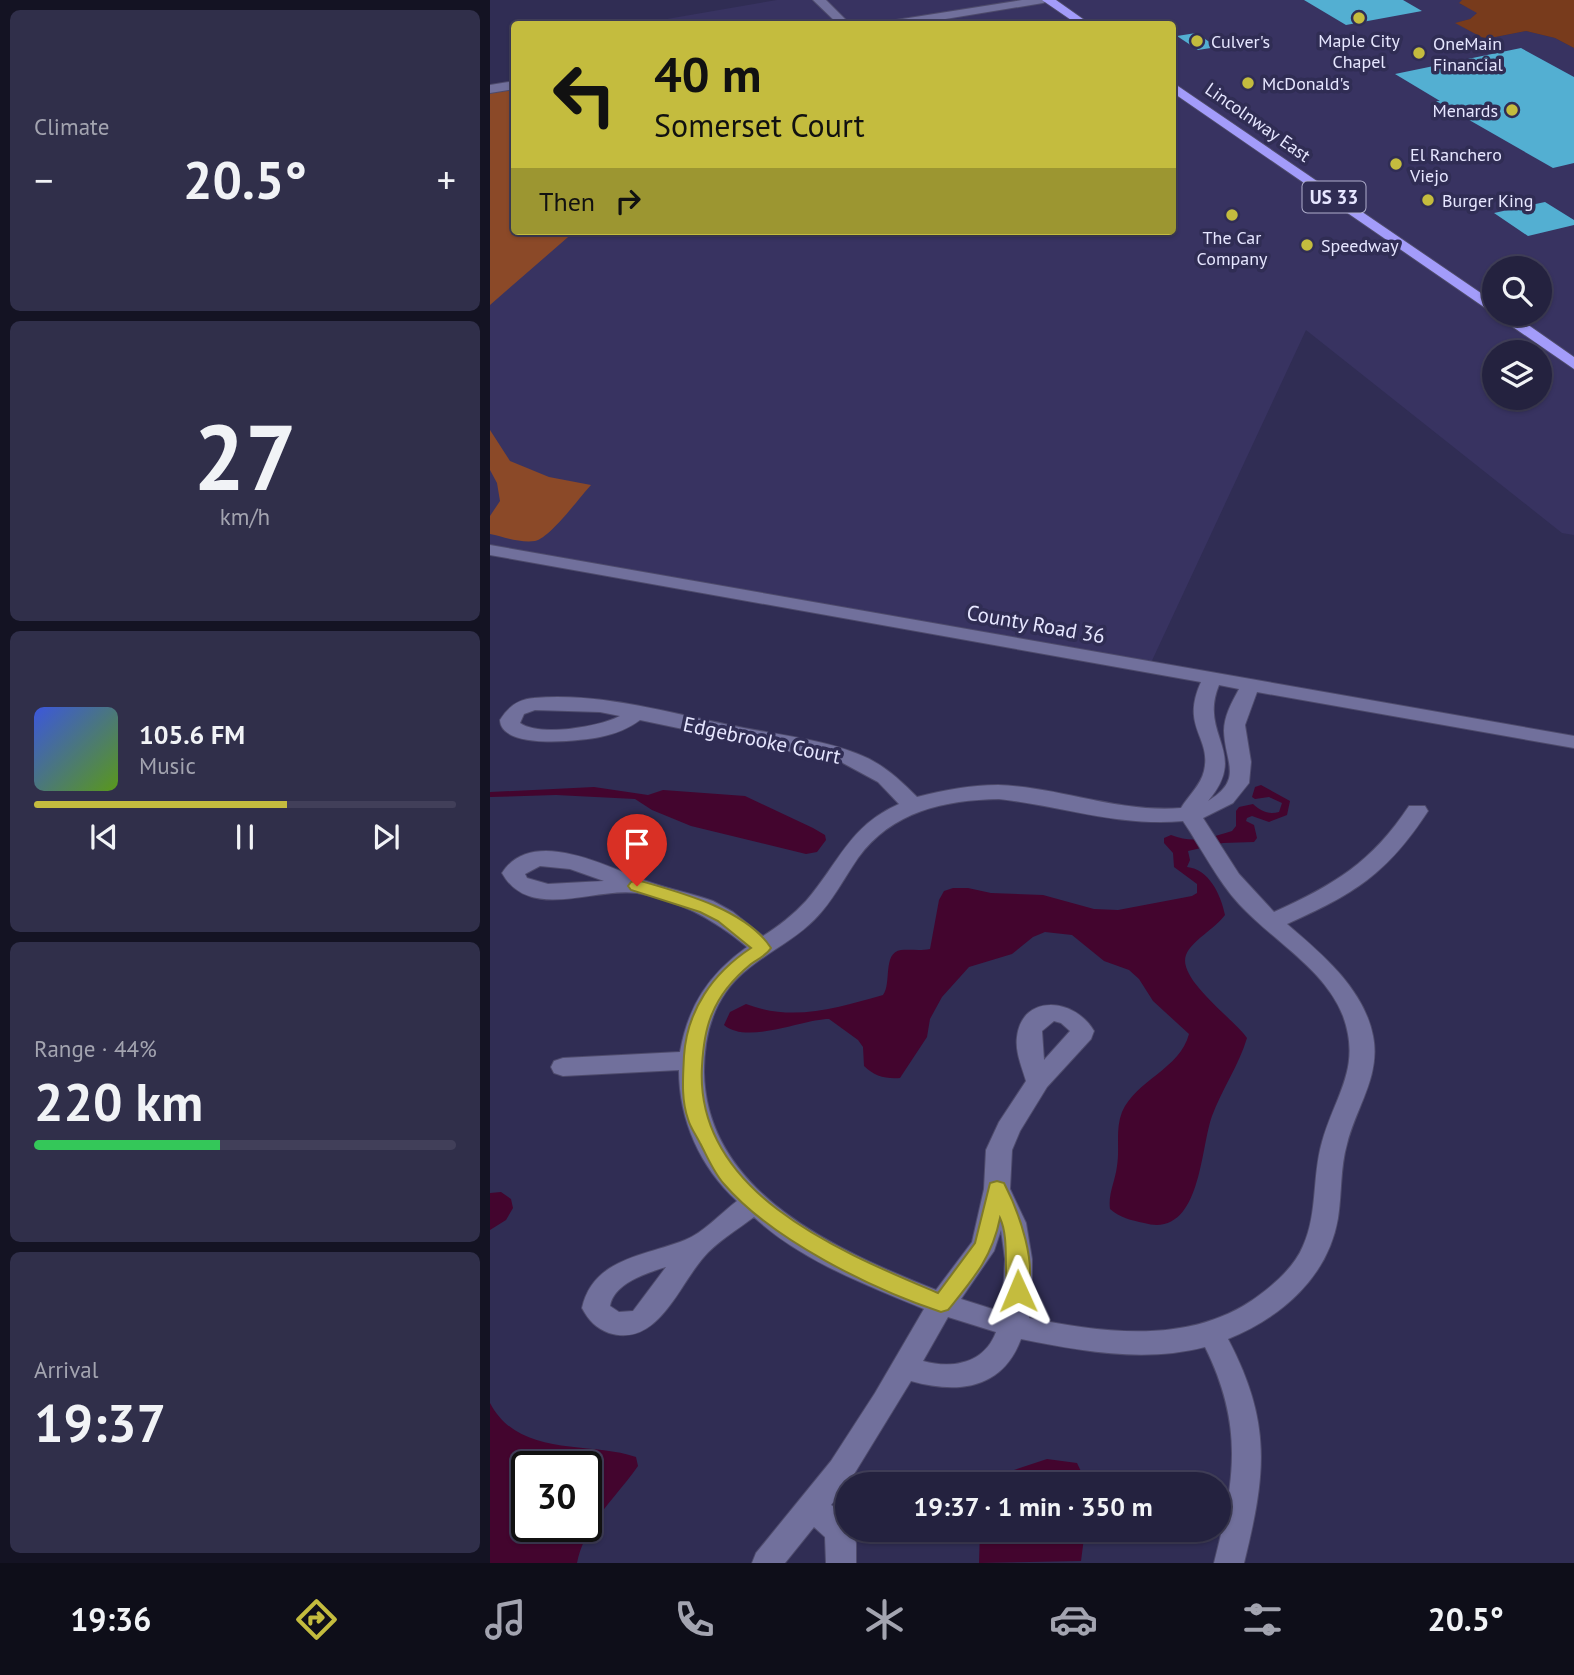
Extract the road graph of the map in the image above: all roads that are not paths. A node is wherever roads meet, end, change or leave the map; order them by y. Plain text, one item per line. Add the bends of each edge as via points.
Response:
1 (819, 0) edge
2 (1046, 0) edge
3 (841, 21) edge
4 (915, 21) edge
5 (1079, 21) edge
6 (511, 86) edge
7 (490, 89) edge
8 (1176, 89) edge
9 (1482, 301) edge
10 (1519, 326) edge
11 (1574, 364) edge
12 (490, 550) edge
13 (1213, 678) junction
14 (1251, 684) junction
15 (637, 713) junction
16 (1574, 742) edge
17 (915, 806) junction
18 (1417, 811) dead end
19 (1189, 814) junction
20 (637, 886) dead end
21 (1271, 922) junction
22 (763, 948) junction
23 (693, 1060) junction
24 (563, 1067) dead end
25 (1038, 1081) dead end
26 (997, 1189) junction
27 (754, 1202) junction
28 (695, 1248) dead end
29 (941, 1304) junction
30 (1015, 1325) junction
31 (1212, 1333) junction
32 (905, 1368) junction
33 (812, 1509) junction
34 (767, 1563) edge
35 (841, 1563) edge
36 (1229, 1563) edge

1 - 3 street
2 - 4 street
2 - 5 highway
6 - 7 street
8 - 9 highway, Lincolnway East / US 33
10 - 11 highway
12 - 13 street, County Road 36
13 - 14 street, County Road 36
13 - 19 street via 1202,719 1215,749 1215,770 1209,788 1193,803
14 - 16 street, County Road 36
14 - 19 street via 1234,728 1241,763 1237,784 1216,807
15 - 15 street, Edgebrooke Court via 600,706 533,704 517,710 510,725 529,734 584,733 613,728
15 - 17 street, Edgebrooke Court via 848,757 885,777
17 - 19 street via 960,794 999,792 1137,817
17 - 22 street via 892,815 866,834 816,904
18 - 21 street via 1374,868
19 - 21 street via 1227,874
20 - 22 street via 724,916
21 - 31 street via 1349,1002 1362,1034 1363,1065 1335,1142 1325,1221 1310,1260 1279,1295
22 - 23 street via 730,973 711,996 697,1030
23 - 24 street
23 - 27 street via 691,1086 697,1120 729,1177
25 - 26 street via 999,1150
26 - 29 street via 985,1244
26 - 30 street via 1014,1226 1018,1259
27 - 28 street
27 - 29 street via 837,1257
29 - 30 street
29 - 32 street
30 - 31 street via 1135,1344
30 - 32 street via 990,1365 979,1372 939,1378
31 - 36 street via 1235,1382 1247,1439 1245,1493
32 - 33 street
33 - 34 street
33 - 35 street via 834,1523 840,1533

